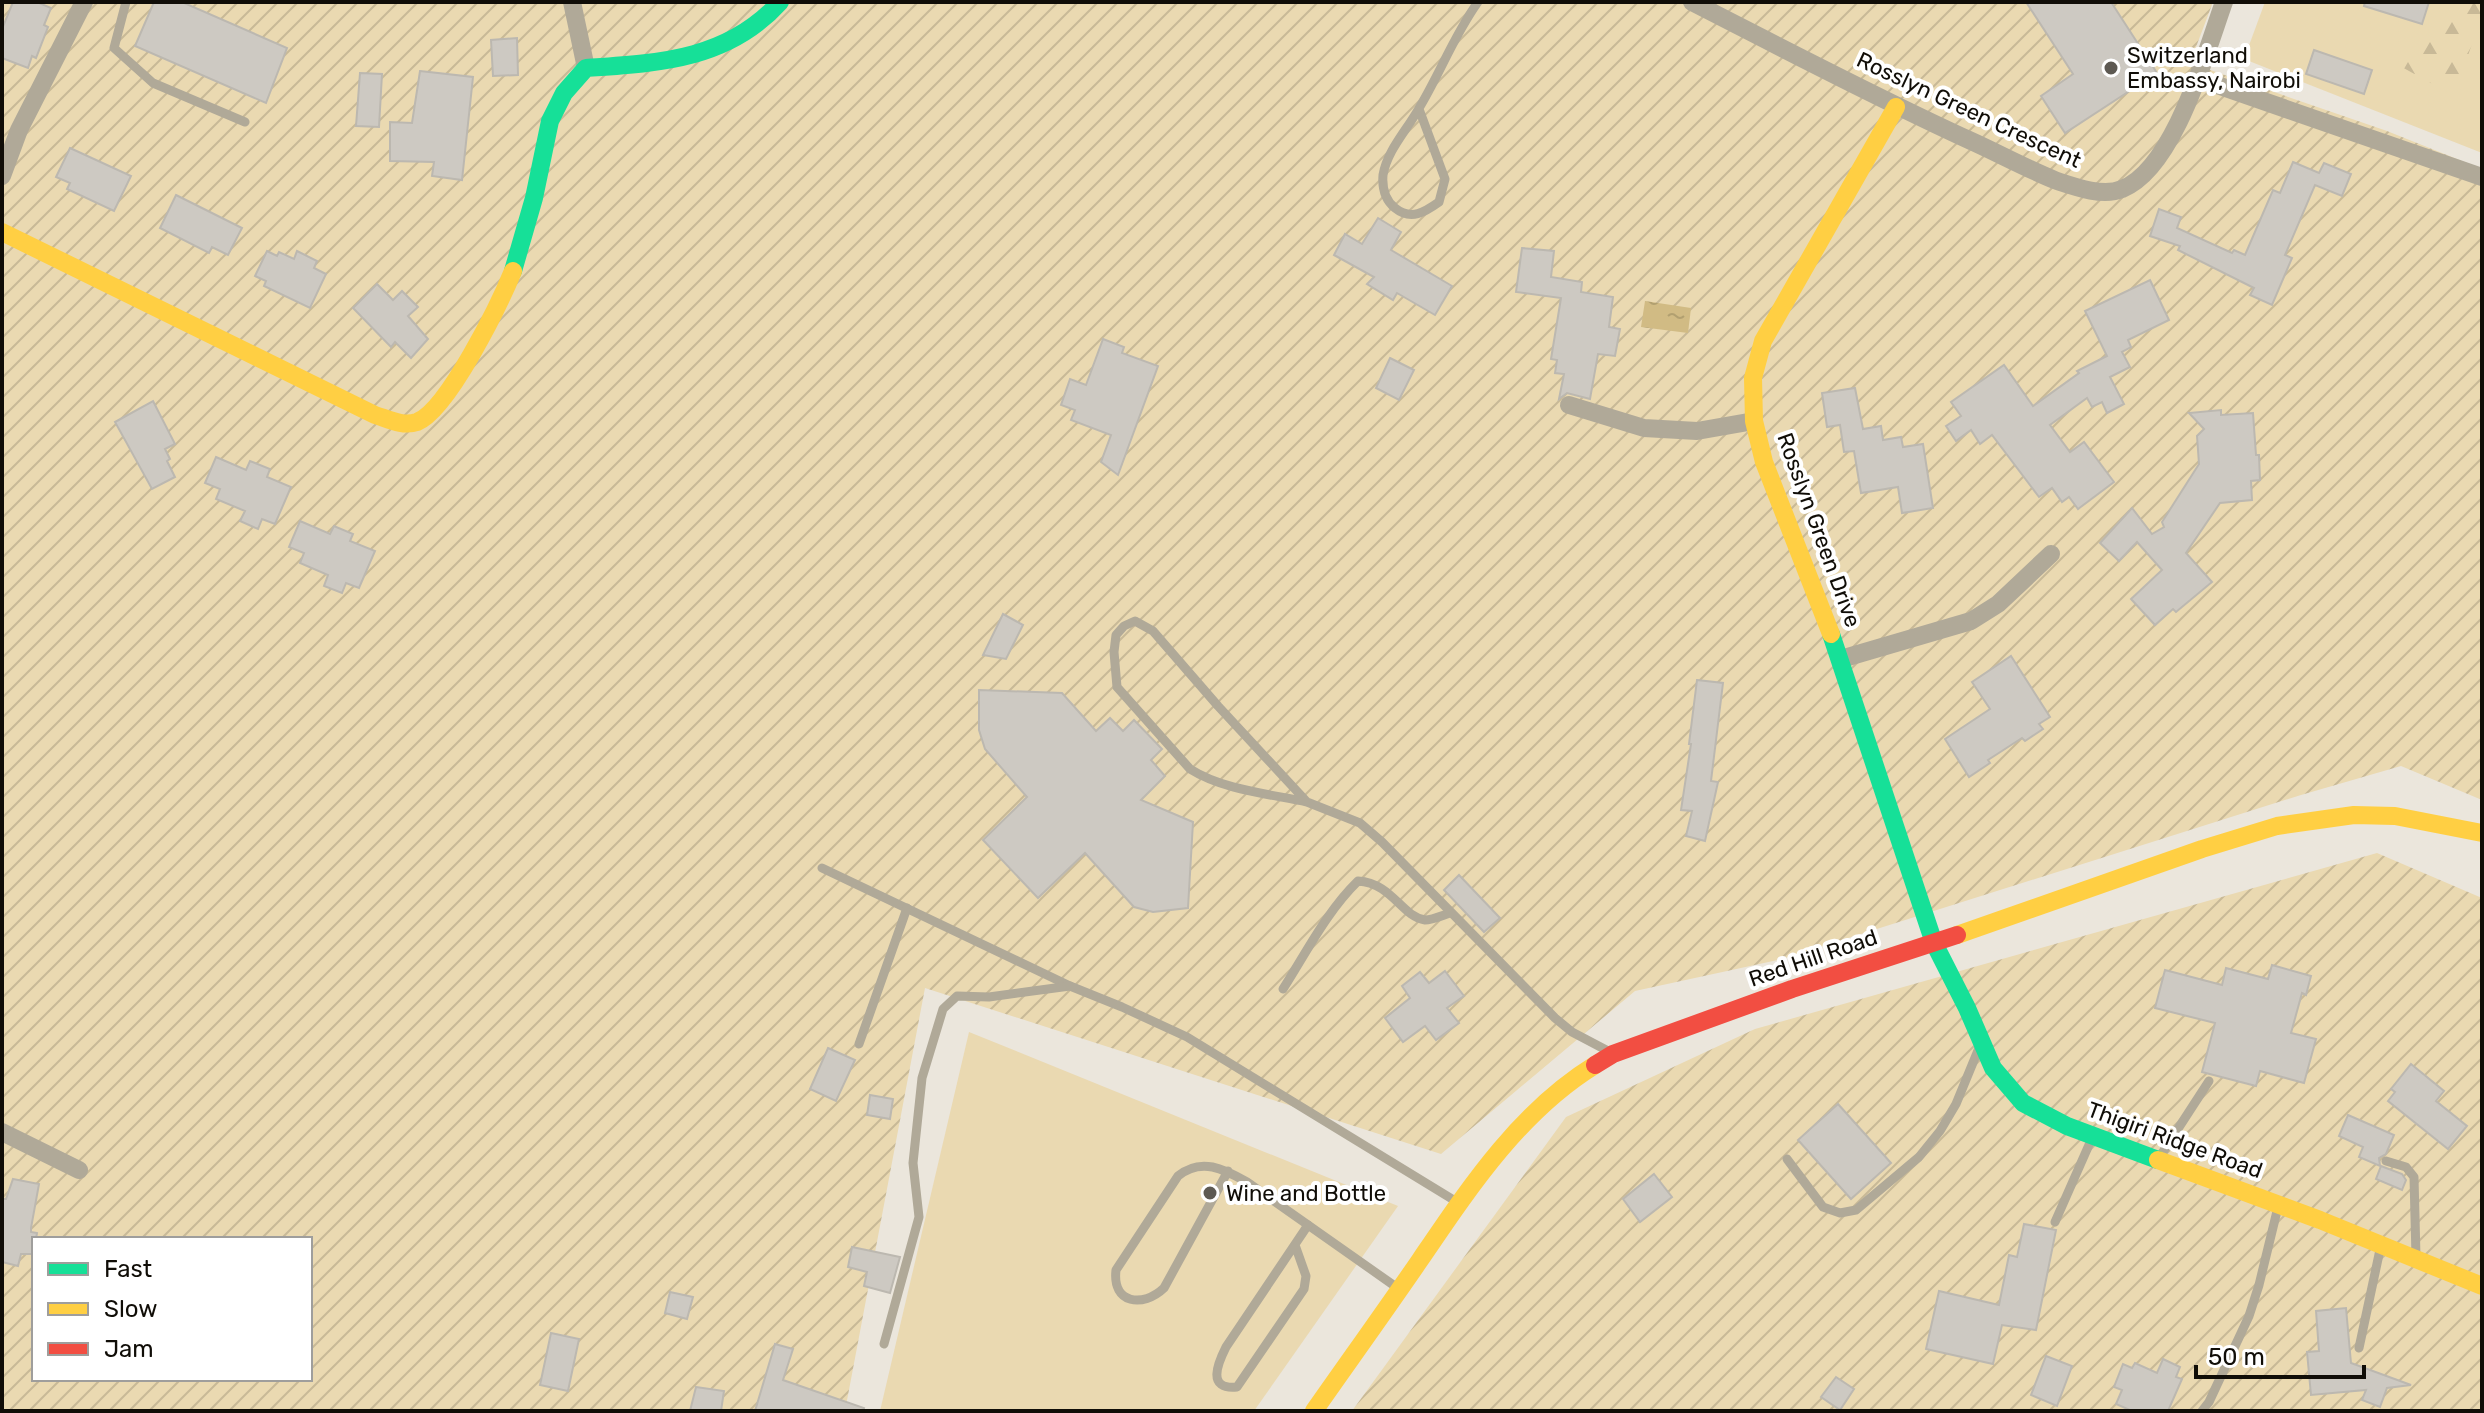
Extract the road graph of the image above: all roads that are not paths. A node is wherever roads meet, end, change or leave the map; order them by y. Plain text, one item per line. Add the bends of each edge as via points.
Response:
1 (84, 2) edge
2 (126, 2) edge
3 (572, 2) edge
4 (780, 2) edge
5 (1478, 2) edge
6 (1692, 2) edge
7 (2224, 2) edge
8 (586, 68) junction
9 (2197, 78) junction
10 (1896, 107) junction
11 (1419, 109) junction
12 (245, 122) dead end
13 (2, 176) edge
14 (2482, 177) edge
15 (2, 232) edge
16 (1569, 405) dead end
17 (1754, 421) junction
18 (2051, 554) dead end
19 (1841, 659) junction
20 (1307, 802) junction
21 (2482, 833) edge
22 (822, 868) dead end
23 (907, 908) junction
24 (1450, 913) junction
25 (1934, 943) junction
26 (1070, 986) junction
27 (1283, 989) dead end
28 (1981, 1041) junction
29 (859, 1044) dead end
30 (1613, 1054) junction
31 (2209, 1081) dead end
32 (2, 1132) edge
33 (2094, 1135) junction
34 (2159, 1158) junction
35 (1787, 1159) dead end
36 (2386, 1161) dead end
37 (79, 1170) dead end
38 (1228, 1171) junction
39 (1459, 1203) junction
40 (2279, 1204) junction
41 (2055, 1222) dead end
42 (1308, 1225) junction
43 (1295, 1245) junction
44 (2381, 1245) junction
45 (2416, 1260) junction
46 (2482, 1286) edge
47 (1399, 1289) junction
48 (884, 1344) dead end
49 (2359, 1348) dead end
50 (1314, 1411) edge
51 (2202, 1411) edge

1 - 13 street via 19,130
2 - 12 lane via 114,48 153,83
3 - 8 street
4 - 8 street via 747,32 686,57
5 - 11 lane via 1458,29
6 - 10 street, Rosslyn Green Crescent
7 - 9 street, Rosslyn Green Crescent
8 - 15 street via 564,93 550,121 520,252 496,312 443,398 414,423 375,415
9 - 10 street, Rosslyn Green Crescent via 2170,141 2143,176 2121,190 2103,192 2057,181
9 - 14 street
10 - 17 street, Rosslyn Green Drive via 1763,341 1753,378
11 - 11 lane via 1396,144 1383,188 1401,213 1420,215 1439,202 1445,179
16 - 17 street via 1644,428 1697,431
17 - 19 street, Rosslyn Green Drive via 1764,462
18 - 19 street via 1998,604 1971,621
19 - 25 street, Rosslyn Green Drive
20 - 20 lane via 1153,631 1135,621 1124,626 1116,635 1114,652 1117,687 1190,769 1240,788
20 - 24 lane via 1360,823
21 - 25 street, Red Hill Road via 2395,816 2354,815 2277,826
22 - 23 lane
23 - 26 lane
23 - 29 lane
24 - 27 lane via 1428,920 1416,917 1373,882 1358,881
24 - 30 lane via 1572,1032
25 - 28 street, Thigiri Ridge Road
25 - 30 street, Red Hill Road
26 - 39 lane via 1187,1037
26 - 48 lane via 957,996 943,1009 922,1078 913,1163 919,1217
28 - 33 street, Thigiri Ridge Road via 1993,1068 2023,1103
28 - 35 lane via 1940,1131 1919,1157 1856,1210 1840,1213 1823,1207
30 - 39 street, Red Hill Road via 1587,1068 1506,1140
31 - 34 lane
32 - 37 street
33 - 34 street, Thigiri Ridge Road
33 - 41 lane
34 - 40 street, Thigiri Ridge Road
36 - 45 lane via 2406,1167 2414,1177
38 - 38 lane via 1198,1165 1178,1176 1116,1270 1116,1288 1122,1295 1146,1299 1164,1288
38 - 42 lane
39 - 47 street, Red Hill Road
40 - 44 street, Thigiri Ridge Road
40 - 51 lane via 2249,1316
42 - 43 lane
42 - 47 lane
43 - 43 lane via 1216,1366 1219,1382 1229,1388 1237,1387 1304,1289 1306,1276
44 - 45 street, Thigiri Ridge Road
44 - 49 lane
45 - 46 street, Thigiri Ridge Road
47 - 50 street, Red Hill Road

